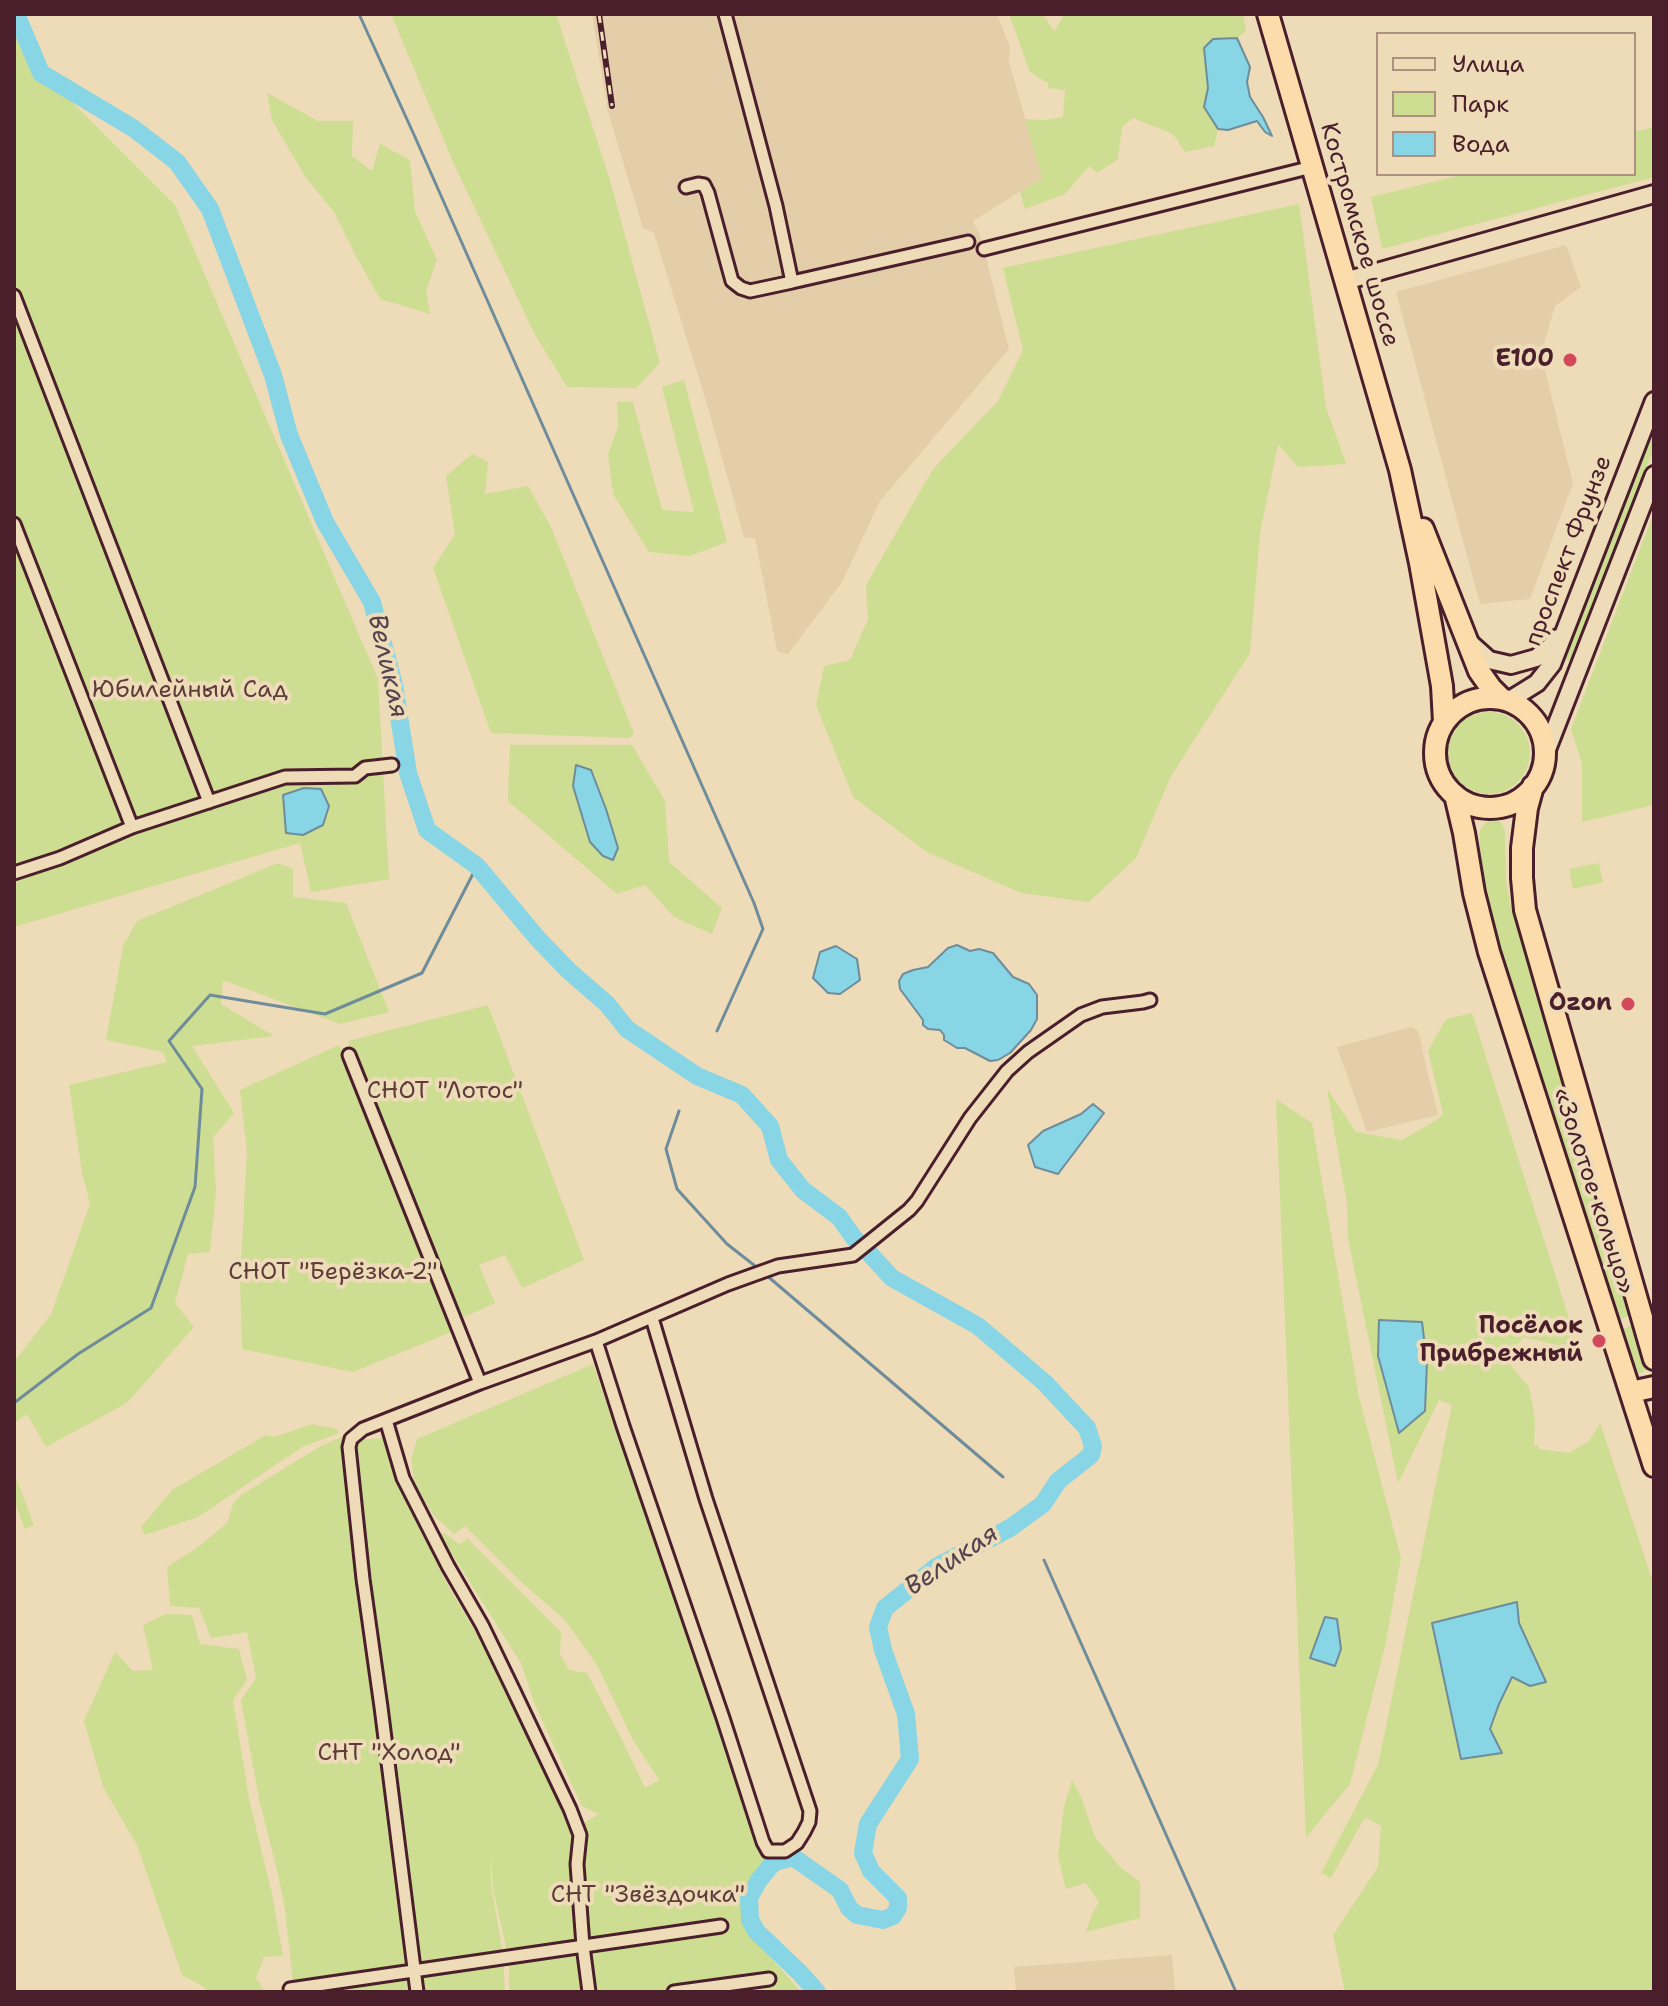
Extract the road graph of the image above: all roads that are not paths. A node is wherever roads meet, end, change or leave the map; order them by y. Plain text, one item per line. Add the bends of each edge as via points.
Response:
1 (725, 14) edge
2 (1268, 14) edge
3 (1312, 167) junction
4 (686, 187) dead end
5 (1654, 194) edge
6 (968, 242) dead end
7 (984, 249) dead end
8 (1345, 281) junction
9 (792, 282) junction
10 (14, 296) edge
11 (1654, 401) edge
12 (1400, 470) junction
13 (1654, 475) edge
14 (14, 524) edge
15 (1567, 622) junction
16 (1466, 638) junction
17 (1505, 700) junction
18 (1444, 722) junction
19 (1544, 757) junction
20 (392, 765) dead end
21 (1533, 786) junction
22 (1455, 795) junction
23 (209, 802) junction
24 (132, 827) junction
25 (14, 873) edge
26 (1150, 1000) dead end
27 (349, 1055) dead end
28 (652, 1318) junction
29 (596, 1341) junction
30 (1654, 1359) edge
31 (480, 1383) junction
32 (1654, 1387) edge
33 (1631, 1392) junction
34 (386, 1420) junction
35 (1654, 1466) edge
36 (721, 1926) dead end
37 (583, 1946) junction
38 (414, 1972) junction
39 (769, 1979) dead end
40 (290, 1989) dead end
41 (417, 1992) edge
42 (589, 1992) edge
43 (674, 1992) edge

1 - 9 street
2 - 3 highway, Костромское шоссе
3 - 7 street
3 - 8 highway, Костромское шоссе
4 - 9 street via 704,185 708,193 732,281 750,291
5 - 8 main road
6 - 9 street
8 - 12 highway, Костромское шоссе
10 - 23 street
11 - 15 main road, проспект Фрунзе
12 - 16 highway
12 - 18 highway via 1442,686
13 - 19 main road
14 - 24 street
15 - 16 main road via 1548,649 1519,664 1489,660
15 - 17 main road, проспект Фрунзе via 1544,676
16 - 17 highway via 1484,680
17 - 18 highway via 1469,702
17 - 19 highway via 1537,725
18 - 22 highway via 1435,760
19 - 21 highway, «Золотое кольцо»
20 - 23 street via 365,768 355,776 285,777
21 - 22 highway via 1520,798 1496,807 1479,807
21 - 30 highway, «Золотое кольцо» via 1522,848 1525,910
22 - 33 highway, «Золотое кольцо» via 1497,979
23 - 24 street
24 - 25 street
26 - 28 street via 1081,1015 1028,1052 970,1118 917,1201 859,1252 778,1266
27 - 31 street
28 - 29 street
28 - 29 street via 810,1811 804,1832 785,1851 768,1851 763,1842
29 - 31 street
31 - 34 street
32 - 33 highway
33 - 35 highway, «Золотое кольцо»
34 - 37 street via 403,1478 482,1625 580,1835
34 - 38 street via 356,1433 349,1447
36 - 37 street
37 - 38 street
37 - 42 street
38 - 40 street
38 - 41 street
39 - 43 street

